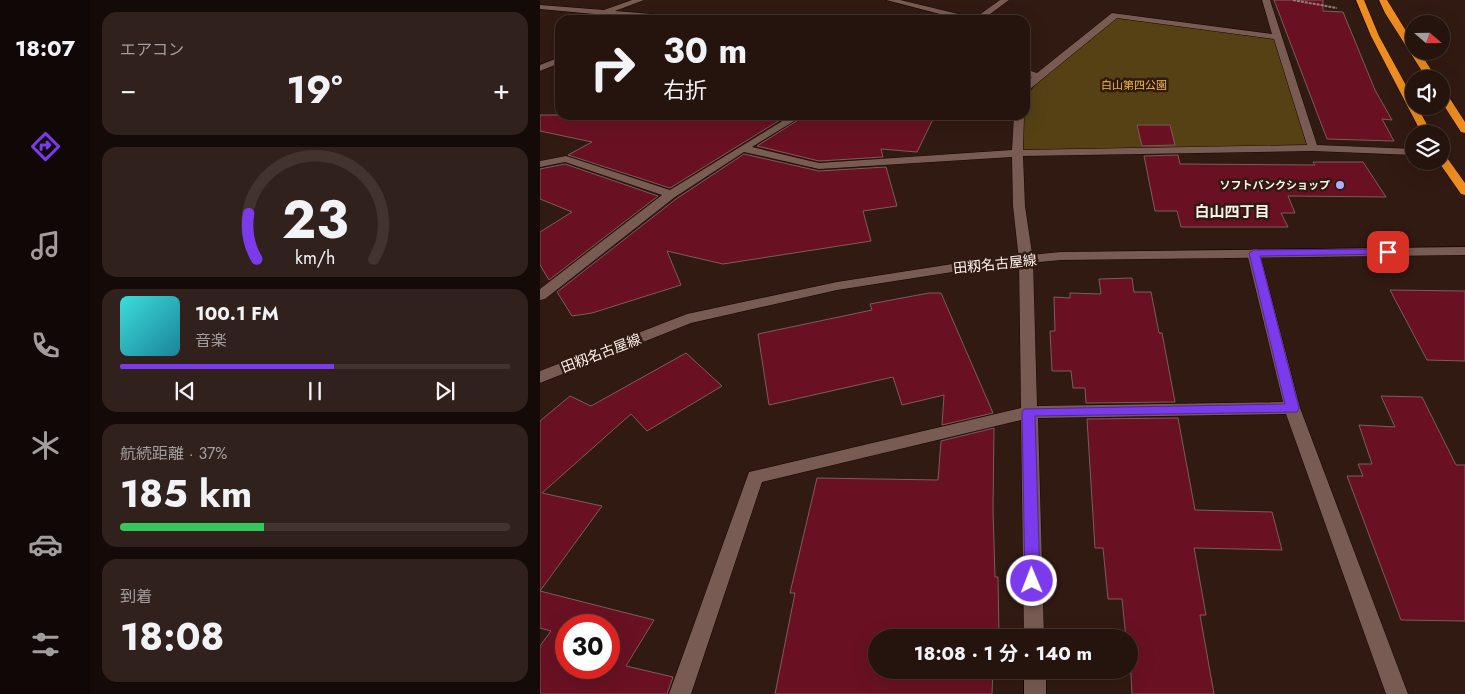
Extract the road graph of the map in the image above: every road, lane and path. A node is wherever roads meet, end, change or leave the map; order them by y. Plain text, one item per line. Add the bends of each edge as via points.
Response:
1 (640, 0) edge
2 (890, 0) edge
3 (1005, 0) edge
4 (1266, 0) edge
5 (1293, 0) edge
6 (1360, 0) edge
7 (1383, 0) edge
8 (540, 8) edge
9 (1340, 9) dead end
10 (604, 13) junction
11 (622, 15) edge
12 (954, 15) edge
13 (983, 15) edge
14 (1278, 37) junction
15 (1405, 38) edge
16 (555, 62) edge
17 (540, 68) edge
18 (1030, 73) edge
19 (1039, 76) junction
20 (1030, 85) edge
21 (1450, 107) edge
22 (790, 120) edge
23 (1019, 120) edge
24 (1422, 125) edge
25 (1465, 130) edge
26 (742, 148) junction
27 (1313, 148) junction
28 (1405, 152) edge
29 (1017, 153) junction
30 (540, 164) edge
31 (1450, 170) edge
32 (1465, 191) edge
33 (671, 194) junction
34 (1465, 251) edge
35 (1254, 253) junction
36 (1026, 260) junction
37 (541, 295) edge
38 (540, 377) edge
39 (1292, 408) junction
40 (1029, 412) junction
41 (1034, 629) edge
42 (1034, 679) edge
43 (680, 694) edge
44 (1035, 694) edge
45 (1397, 694) edge

1 - 10 street
2 - 12 street
3 - 13 street
4 - 14 street
5 - 9 path
6 - 24 highway via 1374,36
7 - 15 highway
8 - 10 street
10 - 11 street
14 - 19 street via 1115,15
14 - 27 street
16 - 17 street
18 - 19 street
19 - 20 street
21 - 25 highway
22 - 26 street
23 - 29 street
26 - 29 street via 819,166
26 - 33 street
27 - 28 street
27 - 29 street
29 - 36 street via 1020,227
30 - 33 street via 566,159
31 - 32 highway
33 - 37 street
34 - 35 street, 田籾名古屋線
35 - 36 street, 田籾名古屋線 via 1061,256
35 - 39 street
36 - 38 street, 田籾名古屋線 via 978,264 837,286 687,319
36 - 40 street
39 - 40 street
39 - 45 street
40 - 41 street
40 - 43 street via 755,477
42 - 44 street

